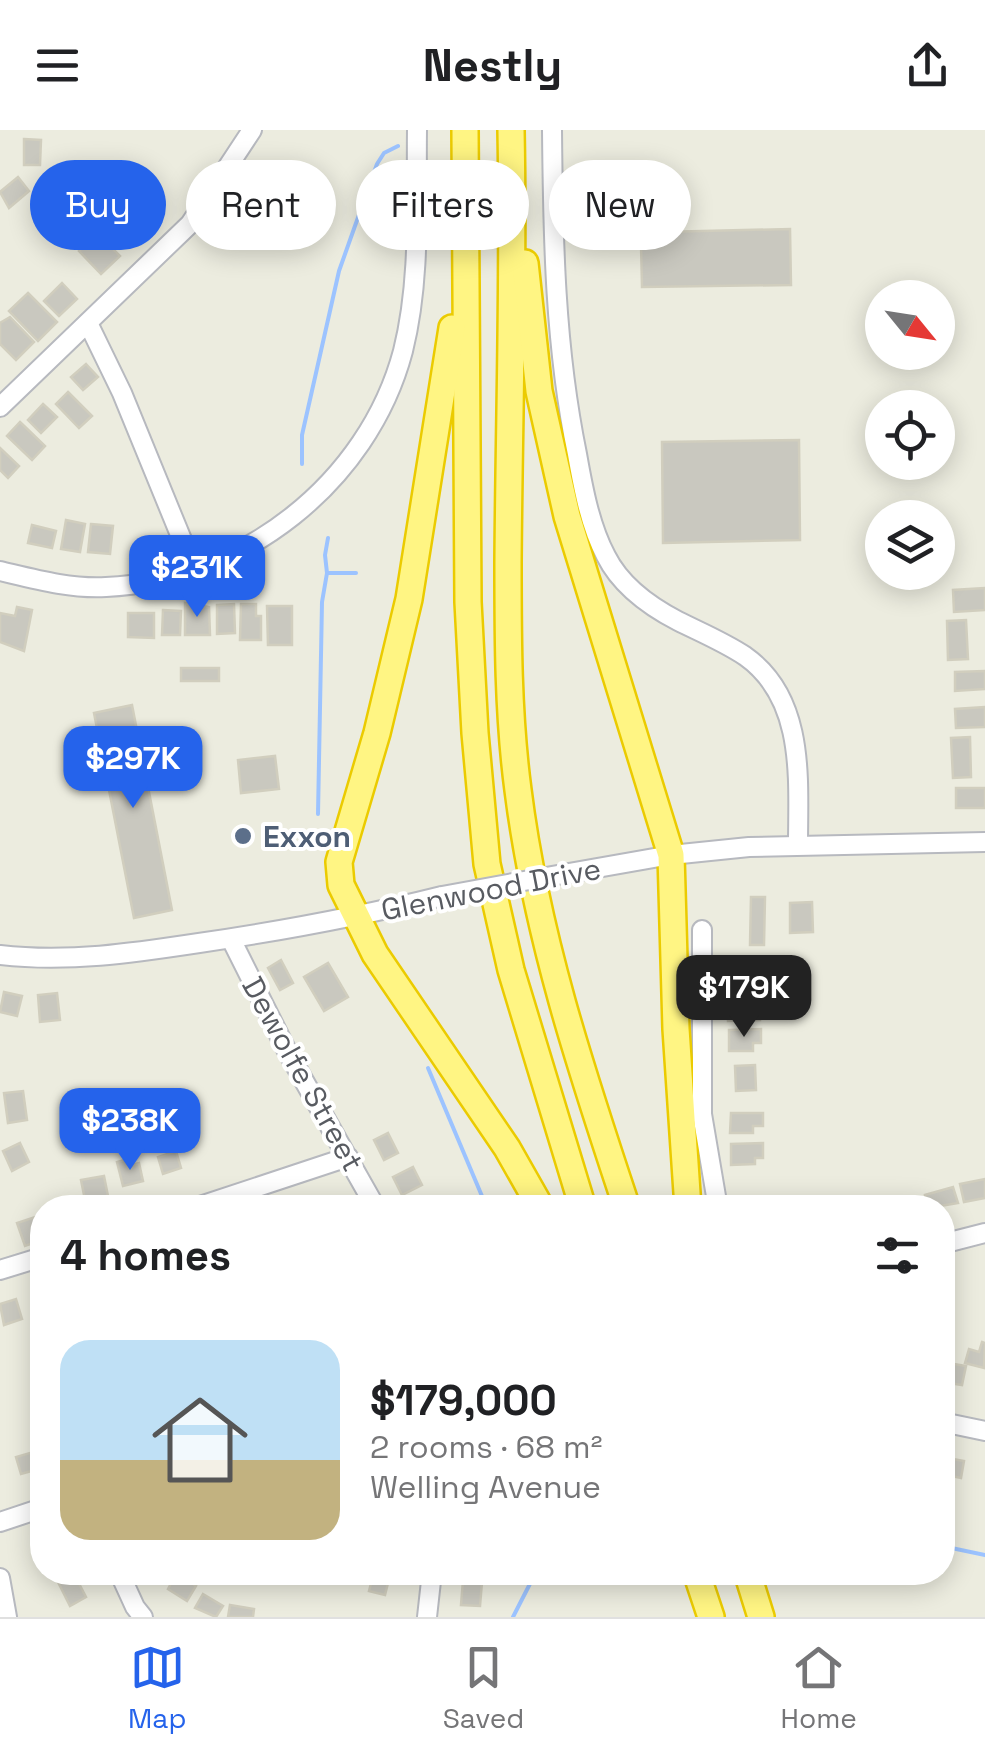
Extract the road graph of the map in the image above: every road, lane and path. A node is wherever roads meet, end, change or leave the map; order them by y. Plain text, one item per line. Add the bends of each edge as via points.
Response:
1 (252, 130) edge
2 (417, 130) edge
3 (465, 130) edge
4 (552, 130) edge
5 (511, 142) edge
6 (465, 254) junction
7 (88, 323) junction
8 (0, 407) edge
9 (194, 568) junction
10 (0, 571) edge
11 (985, 842) edge
12 (798, 845) junction
13 (672, 855) junction
14 (354, 916) junction
15 (702, 930) dead end
16 (231, 939) junction
17 (0, 955) edge
18 (348, 1158) junction
19 (234, 1195) edge
20 (369, 1195) edge
21 (534, 1195) edge
22 (579, 1195) edge
23 (623, 1195) edge
24 (687, 1195) edge
25 (716, 1195) edge
26 (985, 1233) edge
27 (955, 1241) edge
28 (30, 1260) edge
29 (0, 1270) edge
30 (955, 1425) edge
31 (985, 1431) edge
32 (30, 1512) edge
33 (0, 1522) edge
34 (0, 1578) edge
35 (126, 1585) edge
36 (431, 1585) edge
37 (700, 1585) edge
38 (752, 1585) edge
39 (759, 1611) edge
40 (6, 1617) edge
41 (143, 1617) edge
42 (427, 1617) edge
43 (710, 1617) edge

1 - 7 street via 190,224
2 - 9 street via 416,276 388,395 351,457 306,507 254,543
3 - 6 highway
4 - 12 street via 560,360 594,526 622,581 652,607 744,656 775,688 794,741
5 - 13 highway via 538,391 567,516
5 - 23 highway via 508,615 518,790 534,899 556,984
6 - 14 highway via 406,614 339,862
6 - 22 highway via 468,602 487,864 511,970
7 - 8 street
7 - 9 street
9 - 10 street via 106,587
11 - 12 street, Glenwood Drive
12 - 13 street, Glenwood Drive
13 - 14 street, Glenwood Drive, bridge
13 - 24 highway
14 - 16 street, Glenwood Drive
14 - 21 highway
15 - 25 street via 702,1114
16 - 17 street, Glenwood Drive via 121,955
16 - 18 street, Dewolfe Street
18 - 19 street
18 - 20 street, Dewolfe Street
26 - 27 street
28 - 29 street
30 - 31 street
32 - 33 street
34 - 40 street
35 - 41 street
36 - 42 street
37 - 43 highway
38 - 39 highway

